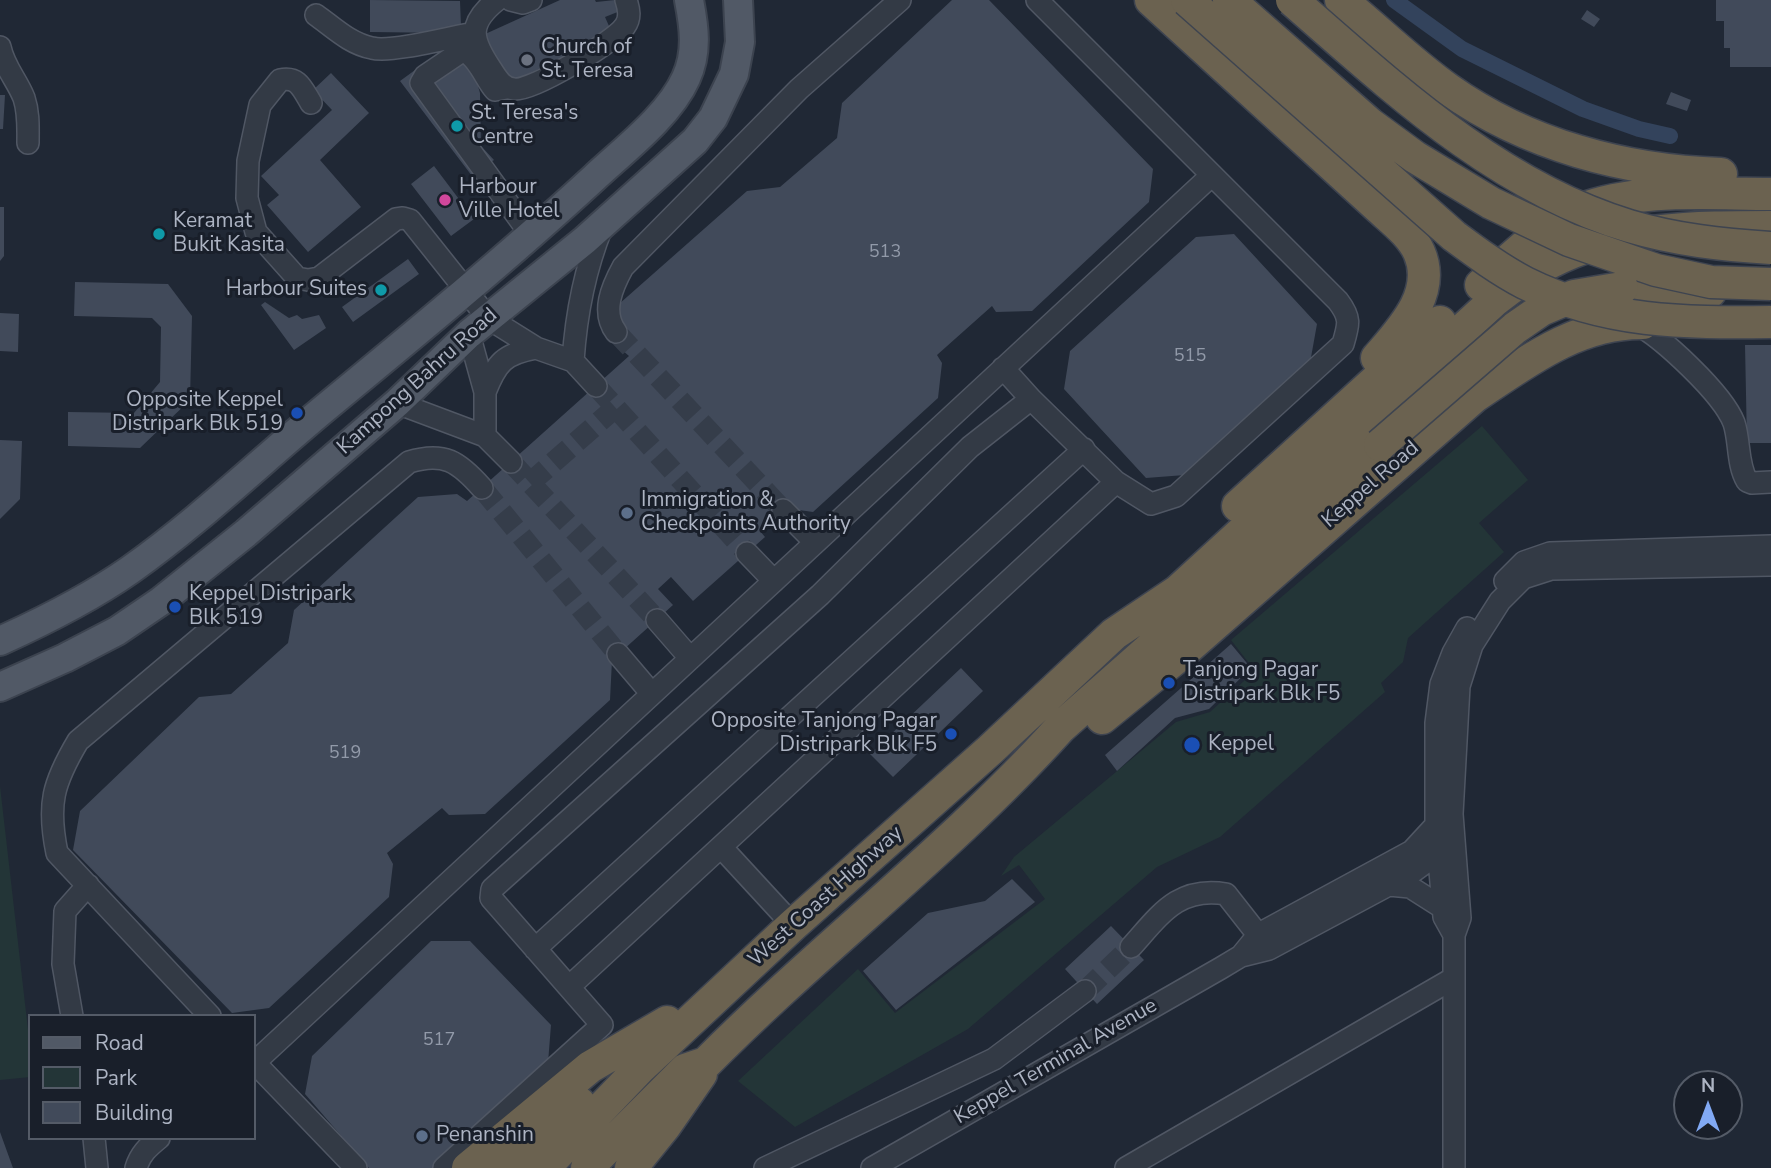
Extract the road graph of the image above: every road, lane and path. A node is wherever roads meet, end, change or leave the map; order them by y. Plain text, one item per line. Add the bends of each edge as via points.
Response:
1 (497, 0) edge
2 (511, 0) edge
3 (531, 0) edge
4 (626, 0) edge
5 (689, 0) edge
6 (738, 0) edge
7 (1037, 0) edge
8 (1151, 0) edge
9 (1187, 0) edge
10 (1229, 0) edge
11 (1292, 0) edge
12 (1341, 0) edge
13 (897, 1) edge
14 (316, 15) dead end
15 (474, 33) junction
16 (0, 47) edge
17 (507, 88) junction
18 (311, 103) dead end
19 (28, 143) dead end
20 (1212, 175) junction
21 (1771, 178) edge
22 (1771, 194) edge
23 (1771, 227) edge
24 (538, 230) junction
25 (594, 232) junction
26 (1771, 248) edge
27 (1771, 284) edge
28 (467, 291) junction
29 (1771, 295) edge
30 (1771, 317) edge
31 (1771, 322) edge
32 (1635, 323) junction
33 (479, 326) junction
34 (616, 332) tunnel mouth
35 (536, 348) junction
36 (573, 361) junction
37 (1003, 368) junction
38 (596, 386) tunnel mouth
39 (485, 392) junction
40 (1031, 399) junction
41 (397, 402) junction
42 (485, 436) junction
43 (1310, 440) junction
44 (1084, 449) junction
45 (511, 462) tunnel mouth
46 (1116, 482) junction
47 (1771, 482) edge
48 (482, 488) tunnel mouth
49 (783, 510) tunnel mouth
50 (815, 542) junction
51 (1771, 547) edge
52 (747, 553) tunnel mouth
53 (1771, 565) edge
54 (774, 580) junction
55 (657, 620) tunnel mouth
56 (1114, 634) junction
57 (2, 640) edge
58 (618, 654) tunnel mouth
59 (690, 658) junction
60 (0, 687) edge
61 (652, 694) junction
62 (1022, 771) junction
63 (1444, 819) junction
64 (1447, 847) junction
65 (722, 848) junction
66 (88, 885) junction
67 (1389, 885) junction
68 (1443, 908) junction
69 (793, 925) junction
70 (1454, 935) junction
71 (1264, 942) junction
72 (1131, 947) tunnel mouth
73 (535, 948) junction
74 (1454, 978) junction
75 (570, 986) junction
76 (1085, 991) tunnel mouth
77 (72, 1014) edge
78 (209, 1014) edge
79 (667, 1022) junction
80 (256, 1061) edge
81 (706, 1063) junction
82 (256, 1065) edge
83 (94, 1140) edge
84 (157, 1140) edge
85 (97, 1168) edge
86 (136, 1168) edge
87 (356, 1168) edge
88 (444, 1168) edge
89 (468, 1168) edge
90 (509, 1168) edge
91 (544, 1168) edge
92 (587, 1168) edge
93 (631, 1168) edge
94 (765, 1168) edge
95 (872, 1168) edge
96 (1126, 1168) edge
97 (1454, 1168) edge

1 - 15 street via 484,11
2 - 3 street
4 - 17 street via 628,22 616,35 527,89
5 - 24 main road, Kampong Bahru Road via 693,57 676,95
6 - 25 main road, Kampong Bahru Road via 739,56 713,118 695,141
7 - 20 street
8 - 43 highway via 1399,227 1419,253 1425,277 1415,308
9 - 31 highway, bridge via 1454,236 1524,282 1591,308 1635,318
10 - 27 highway, bridge via 1370,124 1491,202 1569,240 1657,270 1711,282
11 - 26 highway, bridge via 1438,124 1545,190 1628,226 1710,244
12 - 21 highway via 1448,89 1532,135 1625,164
13 - 34 street via 799,89 623,267 611,288 611,325
14 - 15 street via 350,40 371,48
15 - 17 street via 477,49
16 - 19 street via 26,107
17 - 24 street via 495,90 472,57 462,51 421,83
18 - 28 street via 299,82 290,78 280,80 260,105 248,161 247,198 256,232 297,278 307,280 319,278 397,219 410,220
20 - 37 street
20 - 46 street via 1338,301 1348,313 1348,329 1343,344 1176,496 1151,504
22 - 43 highway via 1664,194 1578,211 1515,255
23 - 56 highway via 1706,227 1627,237 1550,262 1495,300 1178,591
24 - 25 main road via 560,224
24 - 28 main road, Kampong Bahru Road
25 - 33 main road, Kampong Bahru Road
25 - 36 street
28 - 33 street
28 - 57 main road, Kampong Bahru Road via 128,572
29 - 62 highway, bridge via 1644,288 1596,291 1541,310 1380,445 1060,728
30 - 32 highway, Keppel Road
32 - 47 street via 1649,330 1701,378 1733,421 1747,481
32 - 62 highway, Keppel Road via 1577,335 1526,361 1474,397 1182,653 1068,745
33 - 35 street
33 - 39 street
33 - 41 main road, Kampong Bahru Road
35 - 36 street
35 - 39 street via 504,359
36 - 38 street
37 - 40 street
37 - 50 street
39 - 42 street
40 - 44 street
40 - 73 street via 970,447 820,595 492,889 491,898
41 - 42 street
41 - 60 main road, Kampong Bahru Road via 143,615 65,659
42 - 45 street
43 - 56 highway via 1166,573
44 - 46 street
44 - 73 street
46 - 65 street
48 - 66 street via 453,462 434,456 409,462 78,741 54,788 52,831 57,853
49 - 50 street
50 - 54 street
51 - 63 street via 1550,553 1524,562 1476,614 1441,684 1436,723
52 - 54 street
53 - 63 street via 1551,569 1523,578 1500,601 1472,645 1459,686
54 - 59 street
55 - 59 street
56 - 69 highway, West Coast Highway
58 - 61 street
59 - 61 street
61 - 80 street
62 - 81 highway, West Coast Highway
63 - 64 street
63 - 71 street, Keppel Terminal Avenue via 1412,851
64 - 67 street, Keppel Terminal Avenue
64 - 68 street
64 - 70 street via 1460,918
65 - 69 street
65 - 75 street
66 - 77 street via 65,911 62,964
66 - 78 street
67 - 68 street via 1410,887
67 - 71 street, Keppel Terminal Avenue
68 - 70 street
69 - 79 highway
69 - 91 highway, West Coast Highway via 640,1067
70 - 74 street
71 - 72 street via 1226,894 1207,891 1183,897
71 - 95 street, Keppel Terminal Avenue
73 - 75 street
74 - 96 street
74 - 97 street
75 - 88 street via 602,1026
76 - 94 street via 994,1059
79 - 89 highway via 590,1067
79 - 90 highway
81 - 92 highway, West Coast Highway via 685,1070
81 - 93 highway via 697,1082
82 - 87 street
83 - 85 street
84 - 86 street

